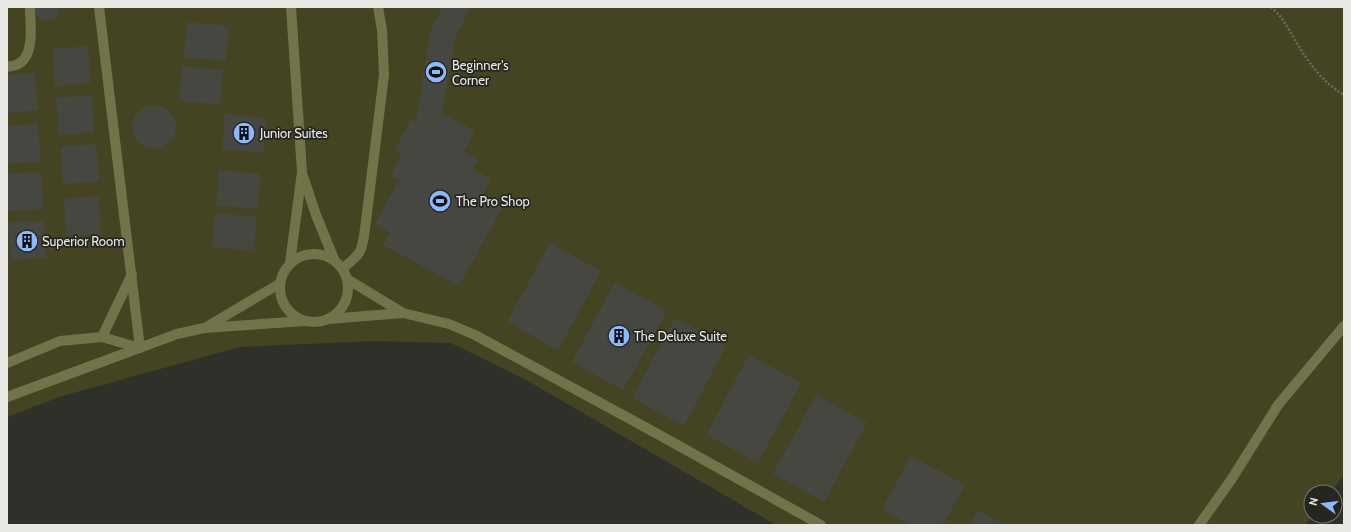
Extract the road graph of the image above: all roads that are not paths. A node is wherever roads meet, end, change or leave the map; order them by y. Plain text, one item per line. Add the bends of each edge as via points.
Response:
1 (30, 7) edge
2 (99, 7) edge
3 (291, 7) edge
4 (378, 7) edge
5 (7, 67) edge
6 (302, 172) junction
7 (334, 259) junction
8 (290, 263) junction
9 (343, 268) junction
10 (132, 274) junction
11 (347, 279) junction
12 (279, 284) junction
13 (403, 313) junction
14 (328, 319) junction
15 (305, 321) junction
16 (1344, 326) edge
17 (204, 328) junction
18 (102, 337) junction
19 (140, 348) junction
20 (7, 363) edge
21 (7, 397) edge
22 (821, 525) edge
23 (1198, 525) edge

1 - 5 lane via 30,48 25,60
2 - 10 lane
3 - 6 lane
4 - 9 lane via 384,75 363,245 357,257
6 - 7 lane
6 - 8 lane
7 - 8 lane via 323,254 311,253 300,256
7 - 9 lane
8 - 12 lane
9 - 11 lane
10 - 18 lane
10 - 19 lane
11 - 13 lane
11 - 14 lane via 349,291 345,303 338,313
12 - 15 lane via 285,308
12 - 17 lane
13 - 14 lane
13 - 22 lane via 449,324 475,334
14 - 15 lane via 317,322
15 - 17 lane
16 - 23 lane via 1278,405 1231,480
17 - 19 lane via 177,334
18 - 19 lane
18 - 20 lane via 60,341
19 - 21 lane

